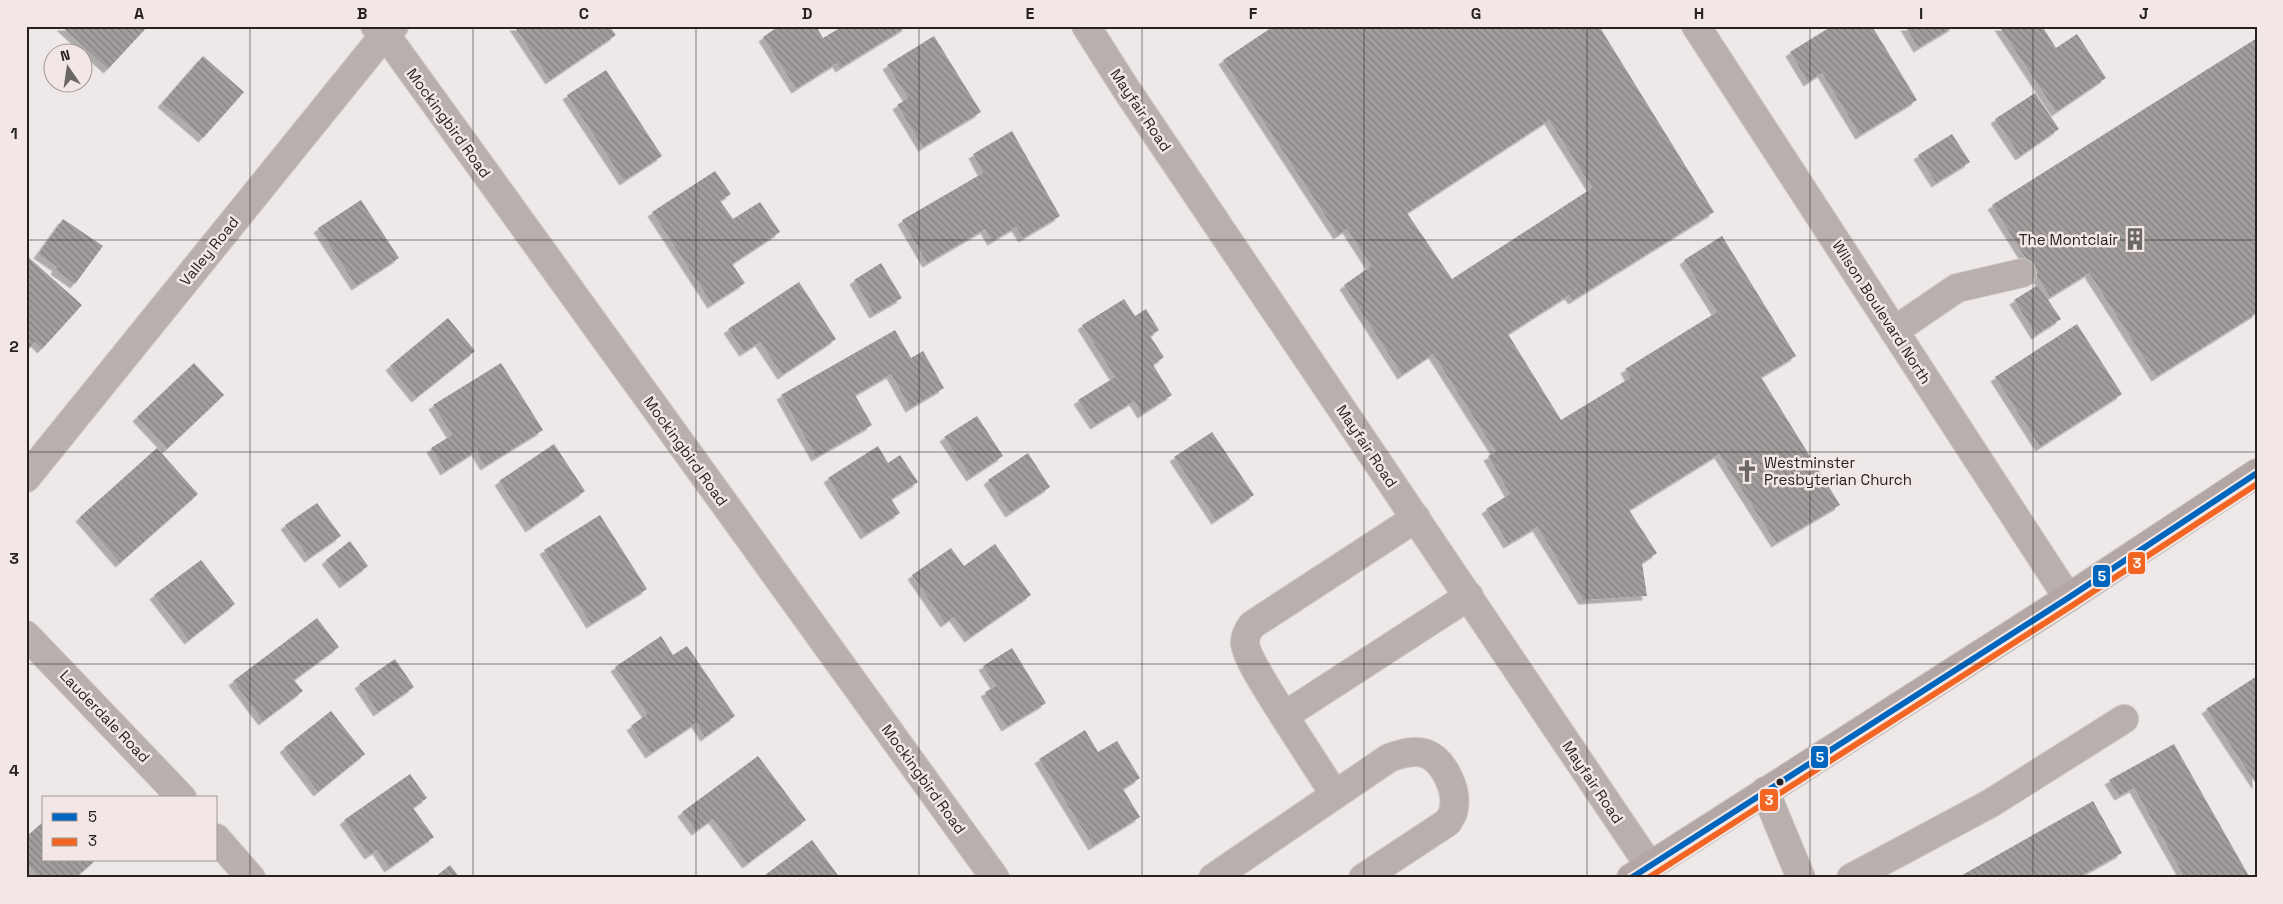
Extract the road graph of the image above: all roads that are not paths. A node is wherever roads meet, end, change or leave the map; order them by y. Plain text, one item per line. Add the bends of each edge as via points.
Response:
1 (1086, 26) edge
2 (1696, 26) edge
3 (385, 29) edge
4 (2022, 274) dead end
5 (1894, 331) junction
6 (2257, 473) edge
7 (26, 478) edge
8 (1416, 518) junction
9 (1468, 596) junction
10 (2068, 598) junction
11 (26, 635) edge
12 (1284, 716) junction
13 (2124, 719) dead end
14 (1765, 791) junction
15 (1335, 795) junction
16 (180, 796) edge
17 (218, 840) edge
18 (1640, 871) edge
19 (251, 878) edge
20 (995, 878) edge
21 (1213, 878) edge
22 (1363, 878) edge
23 (1802, 878) edge
24 (1851, 878) edge

1 - 8 street, Mayfair Road
2 - 5 street, Wilson Boulevard North
3 - 7 street, Valley Road
3 - 20 street, Mockingbird Road
4 - 5 street via 1957,288
5 - 10 street, Wilson Boulevard North
6 - 10 main road
8 - 9 street, Mayfair Road
8 - 12 street via 1252,624 1245,644 1249,656
9 - 12 street
9 - 18 street, Mayfair Road
10 - 14 main road
11 - 16 street, Lauderdale Road
12 - 15 street
13 - 24 street via 1991,803
14 - 18 main road
14 - 23 street
15 - 21 street
15 - 22 street via 1390,758 1407,752 1424,753 1436,760 1452,786 1453,812 1448,822
17 - 19 street

